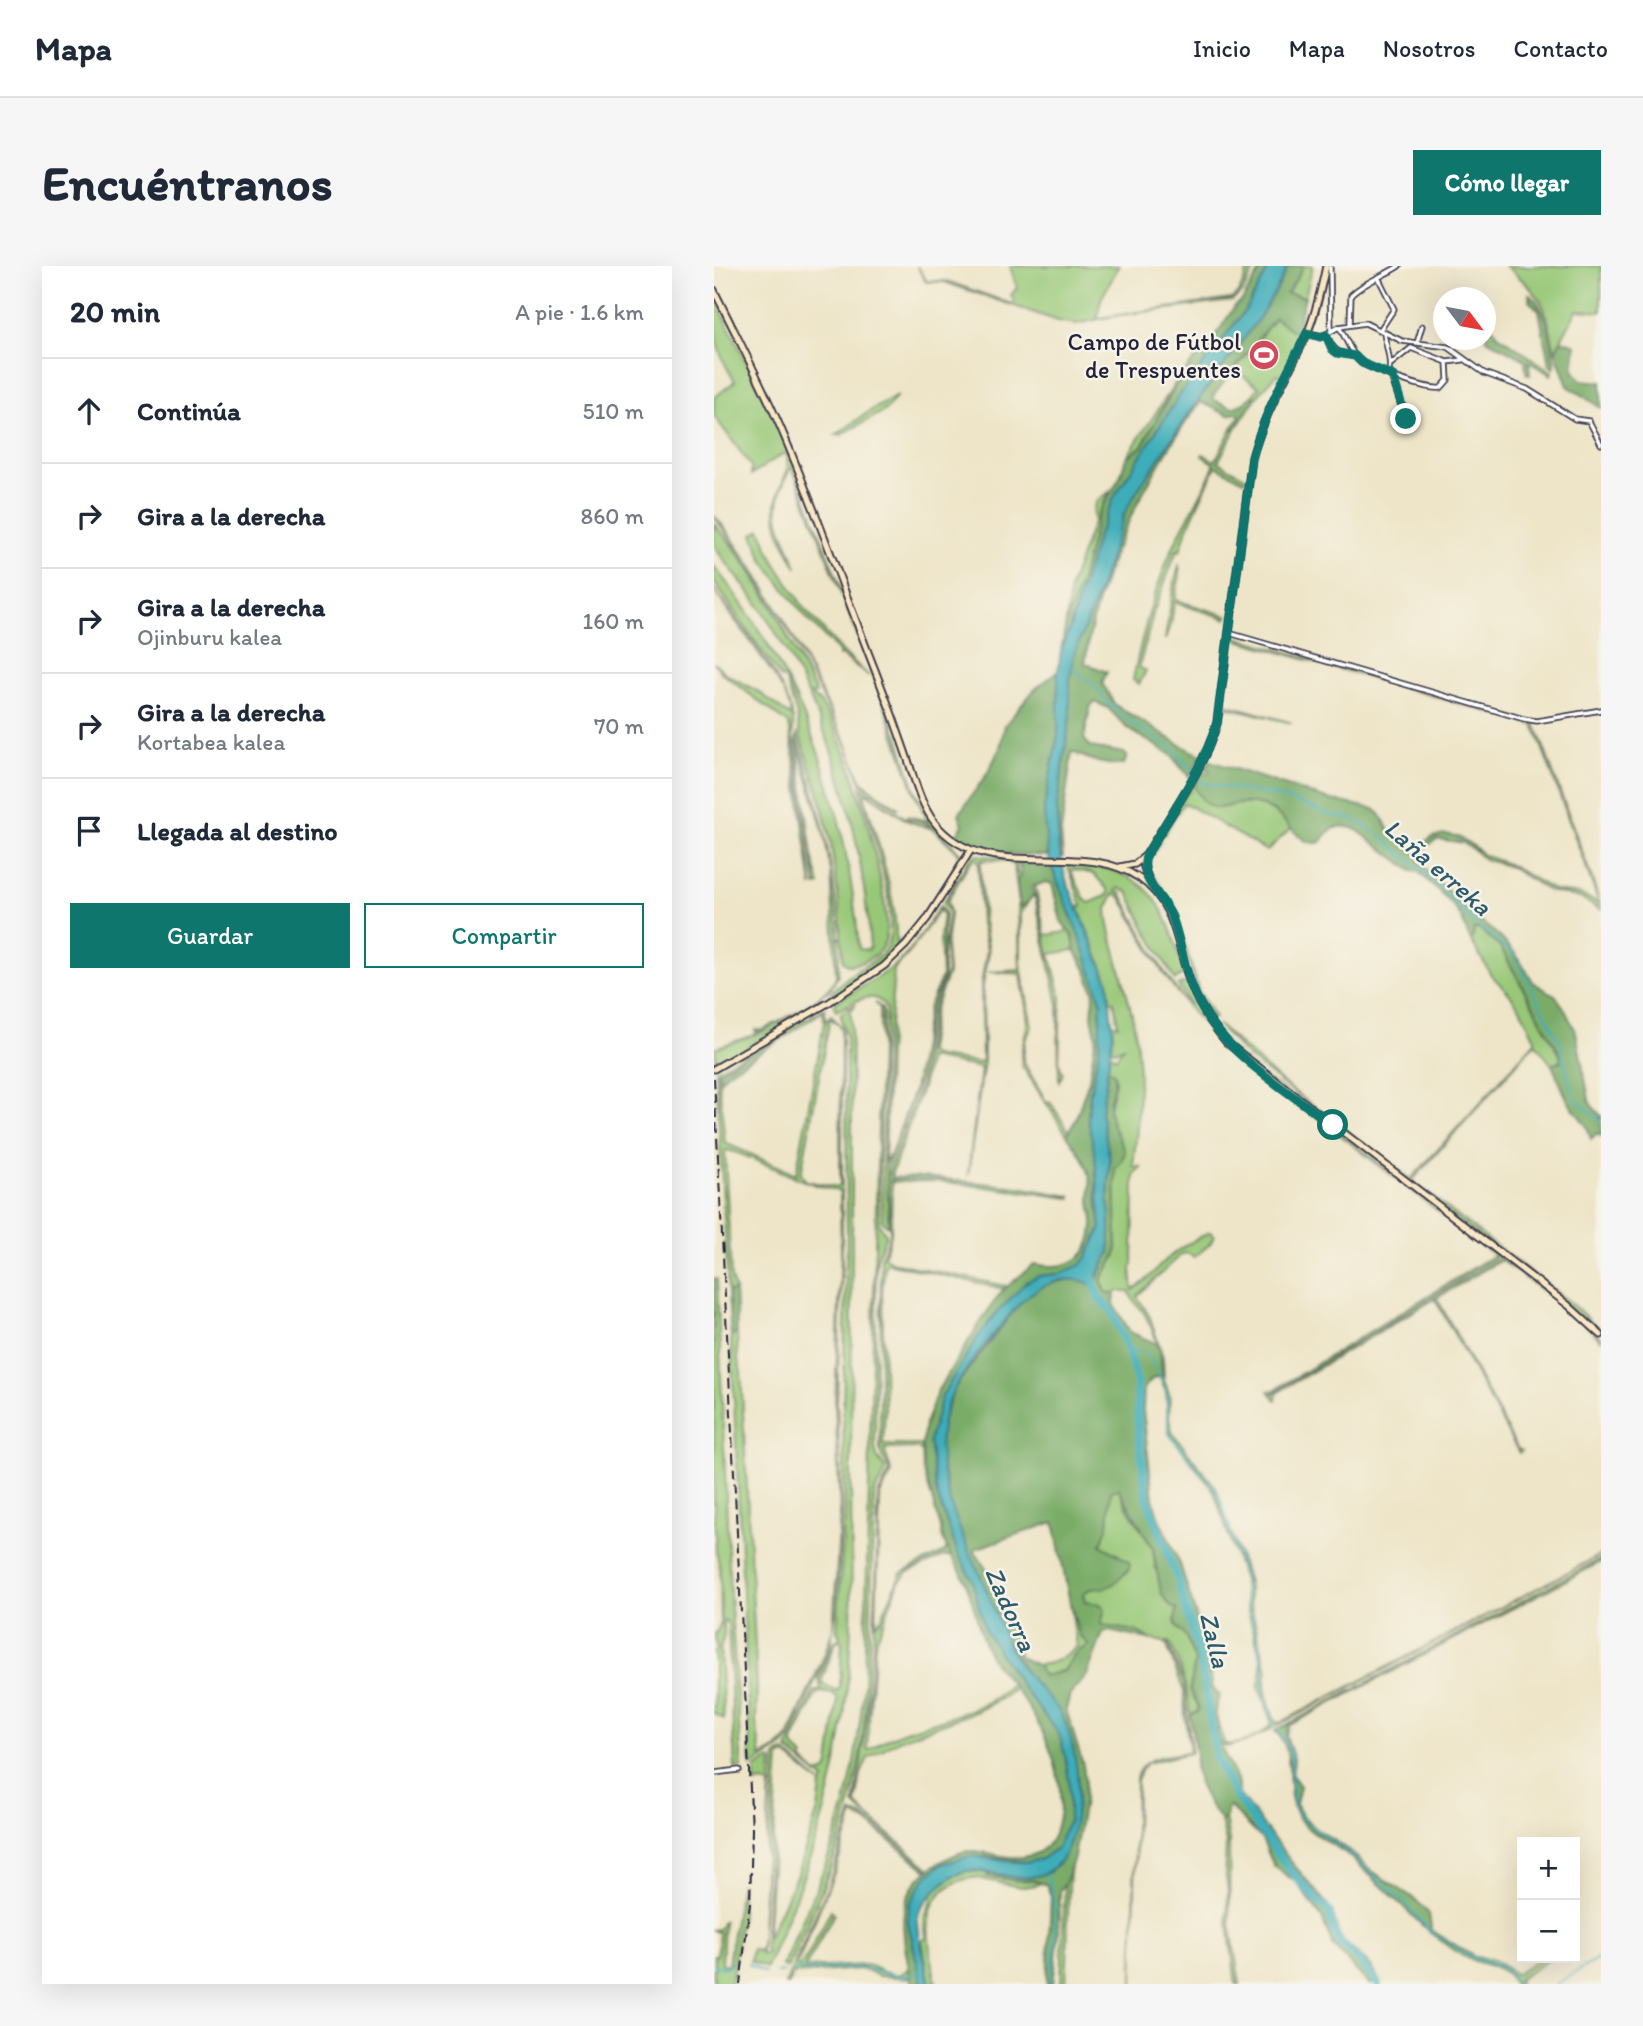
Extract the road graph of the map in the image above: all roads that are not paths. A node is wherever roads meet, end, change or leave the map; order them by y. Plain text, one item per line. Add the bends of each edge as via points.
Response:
1 (1328, 266) edge
2 (1399, 266) edge
3 (1379, 279) junction
4 (714, 290) edge
5 (1350, 324) junction
6 (1422, 326) dead end
7 (1339, 327) junction
8 (1331, 331) junction
9 (1382, 331) junction
10 (1307, 333) junction
11 (1326, 335) junction
12 (1417, 343) junction
13 (1411, 348) junction
14 (1355, 356) junction
15 (1465, 360) junction
16 (1447, 362) junction
17 (1391, 364) junction
18 (1393, 376) junction
19 (1406, 419) dead end
20 (1601, 444) edge
21 (1229, 633) junction
22 (1601, 710) edge
23 (971, 850) junction
24 (1142, 863) junction
25 (1117, 867) junction
26 (1133, 874) junction
27 (1153, 890) junction
28 (716, 1068) edge
29 (1601, 1335) edge
30 (739, 1770) dead end
31 (715, 1775) edge

1 - 8 street
1 - 10 street
2 - 3 street
3 - 5 street via 1351,295
3 - 9 street via 1394,309
4 - 23 street via 785,437 926,809 940,830
5 - 7 street
5 - 9 street via 1369,324
6 - 12 street
7 - 8 street
7 - 14 street
8 - 11 street
9 - 12 street
9 - 17 street
10 - 11 street
10 - 21 street via 1257,440
11 - 14 street via 1337,353
12 - 13 street
12 - 15 street via 1448,347
13 - 16 street
13 - 17 street
14 - 18 street
15 - 16 street
15 - 20 street via 1484,373 1527,389 1562,413 1589,421
16 - 18 street via 1448,380 1441,388
17 - 18 street
18 - 19 street
21 - 22 street via 1524,719
21 - 24 street via 1212,740
23 - 25 street
23 - 28 street via 928,919 884,966
24 - 25 street
24 - 26 street
24 - 27 street
25 - 26 street
26 - 27 street
27 - 29 street via 1171,915 1204,1012 1227,1043
30 - 31 street

